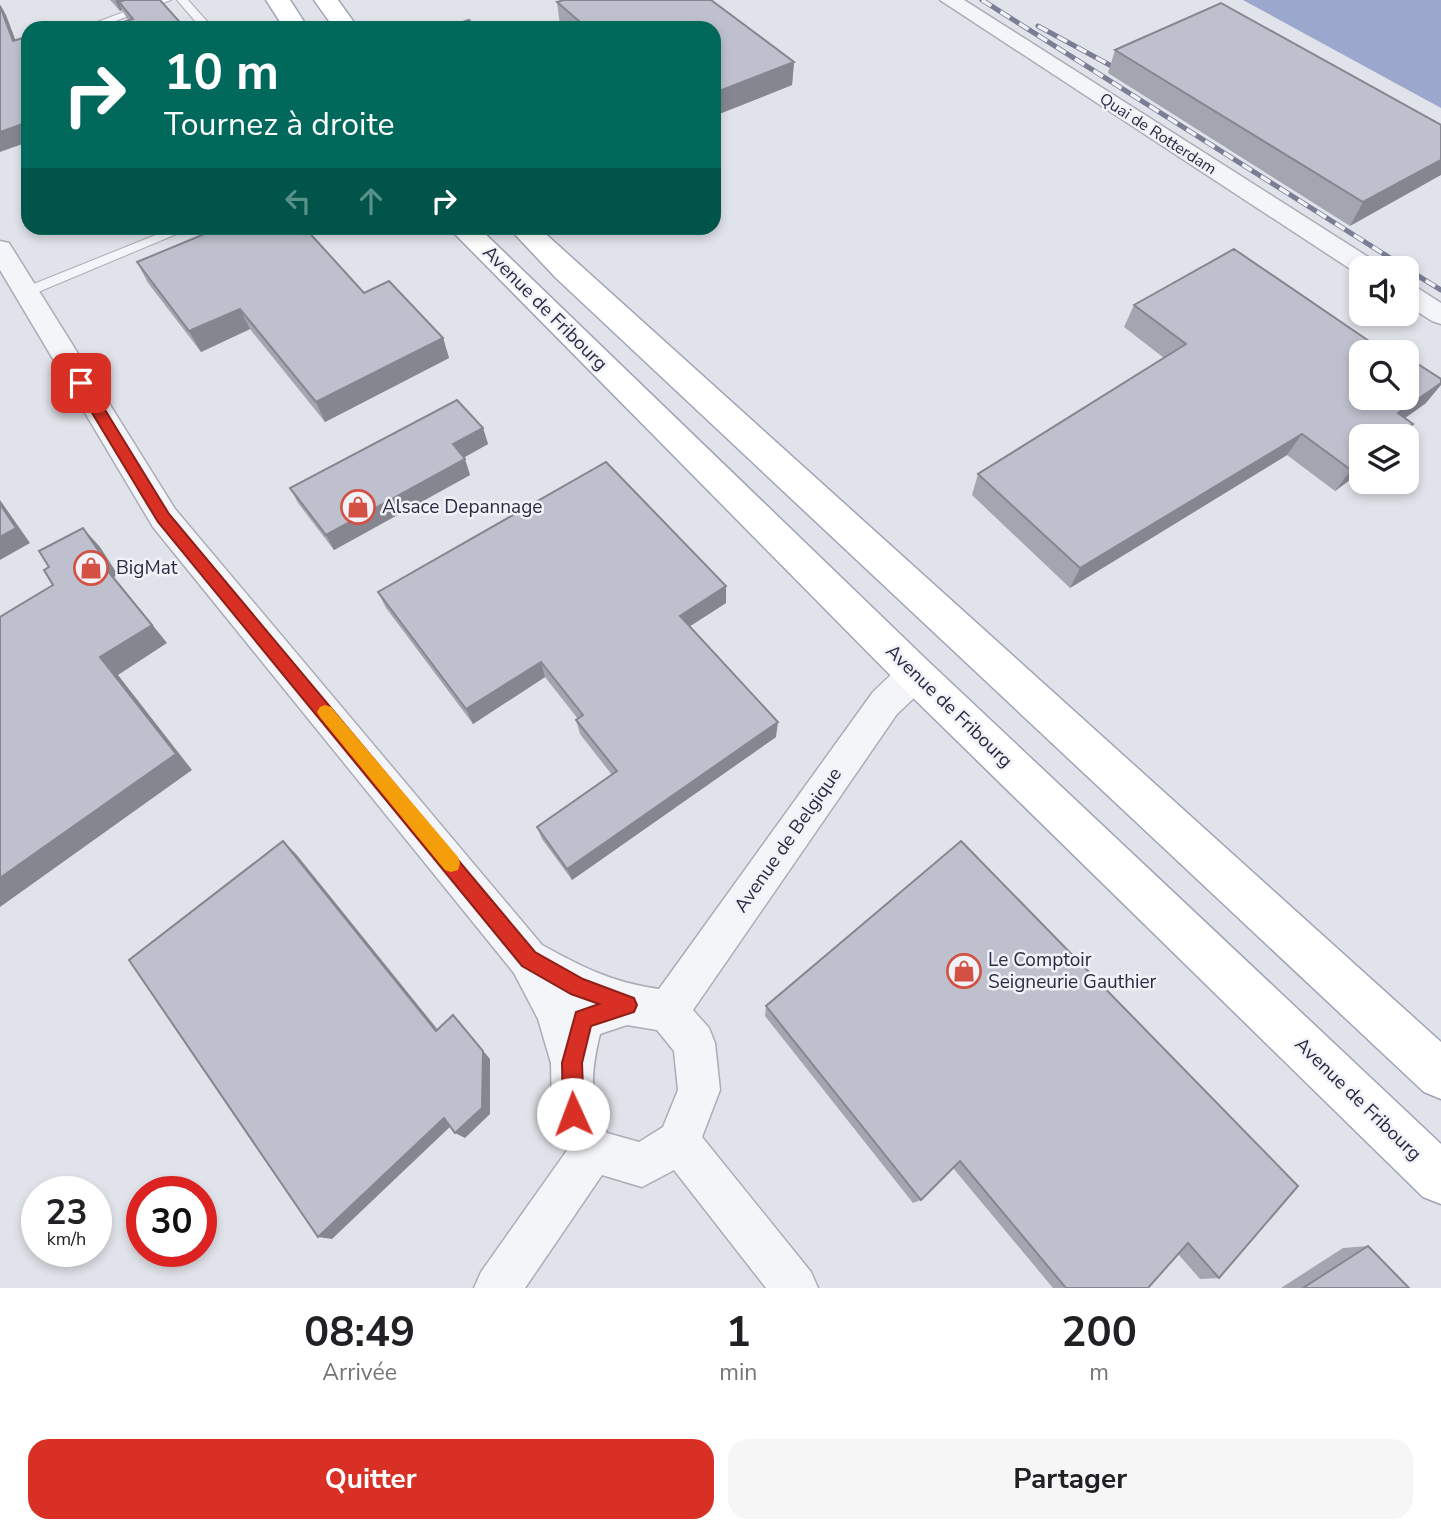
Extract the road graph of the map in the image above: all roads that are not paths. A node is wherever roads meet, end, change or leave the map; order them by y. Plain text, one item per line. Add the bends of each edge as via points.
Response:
1 (166, 0) edge
2 (182, 0) edge
3 (278, 0) edge
4 (326, 0) edge
5 (950, 0) edge
6 (107, 21) edge
7 (201, 21) edge
8 (292, 21) edge
9 (341, 21) edge
10 (167, 235) edge
11 (470, 235) edge
12 (530, 235) edge
13 (0, 249) edge
14 (1349, 256) edge
15 (26, 292) junction
16 (1419, 301) edge
17 (1441, 315) edge
18 (916, 676) junction
19 (528, 959) junction
20 (627, 1005) junction
21 (668, 1011) junction
22 (572, 1063) junction
23 (1441, 1075) edge
24 (680, 1142) junction
25 (593, 1151) junction
26 (1441, 1178) edge
27 (497, 1288) edge
28 (795, 1288) edge

1 - 6 lane
2 - 7 lane
3 - 8 main road
4 - 9 main road
5 - 14 street, Quai de Rotterdam
10 - 15 lane
11 - 18 main road, Avenue de Fribourg
12 - 23 main road
13 - 15 street
15 - 19 street via 164,518
16 - 17 street
18 - 21 street, Avenue de Belgique via 885,703
18 - 26 main road, Avenue de Fribourg
19 - 20 street via 578,987
19 - 22 street via 556,1012
20 - 21 street
20 - 22 street via 583,1019
21 - 24 street via 694,1043 699,1090
22 - 25 street via 573,1114
24 - 25 street via 642,1165
24 - 28 street
25 - 27 street

